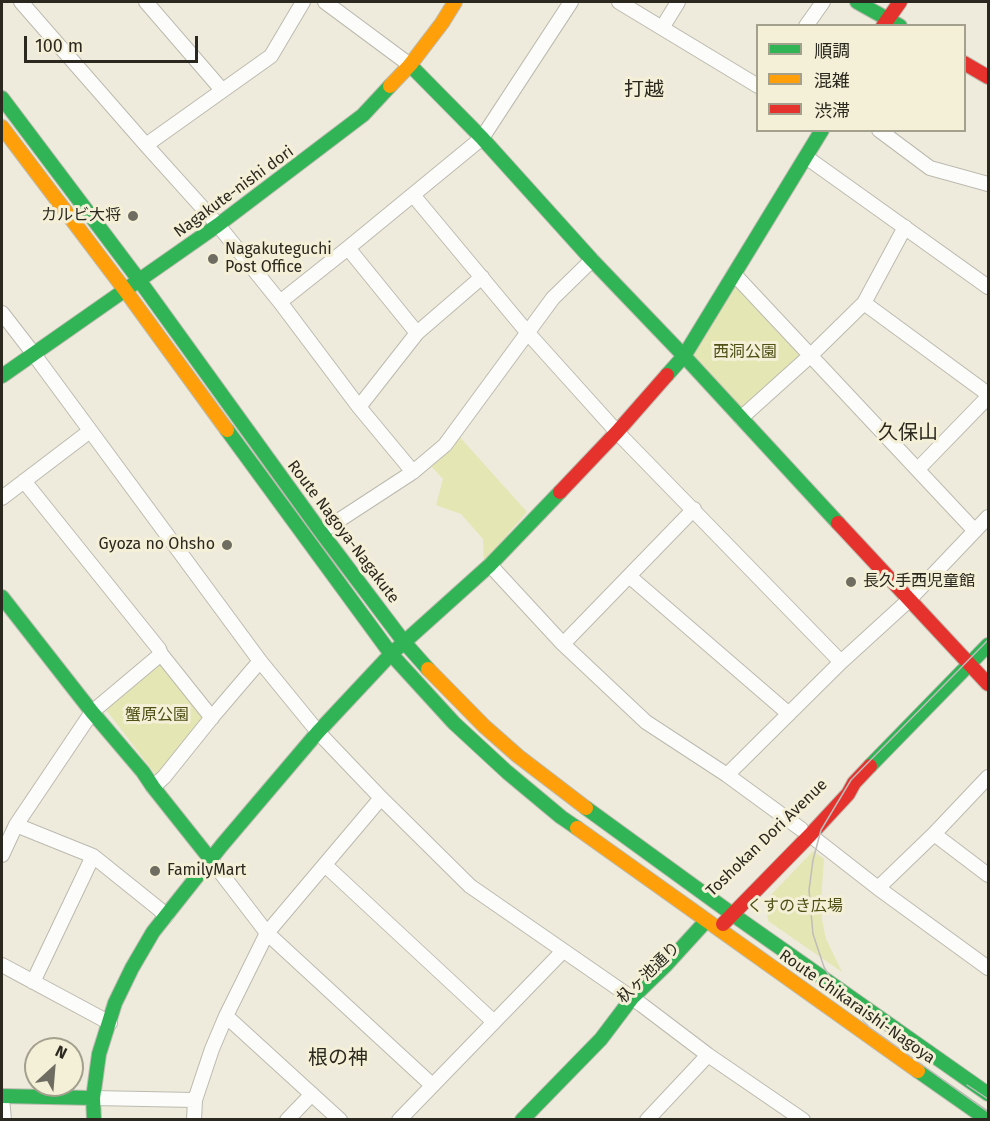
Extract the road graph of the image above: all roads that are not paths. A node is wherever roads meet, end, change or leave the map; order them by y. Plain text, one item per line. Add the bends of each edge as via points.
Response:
1 (21, 2) edge
2 (146, 2) edge
3 (303, 2) edge
4 (325, 2) edge
5 (455, 2) edge
6 (571, 2) edge
7 (619, 2) edge
8 (678, 2) edge
9 (823, 2) edge
10 (857, 2) edge
11 (900, 2) edge
12 (890, 23) edge
13 (807, 24) edge
14 (662, 28) junction
15 (410, 64) junction
16 (966, 64) edge
17 (988, 77) edge
18 (756, 85) edge
19 (222, 90) junction
20 (2, 98) edge
21 (2, 127) edge
22 (821, 132) edge
23 (882, 132) edge
24 (482, 138) junction
25 (146, 145) junction
26 (806, 157) junction
27 (988, 184) edge
28 (413, 195) junction
29 (218, 225) junction
30 (905, 227) junction
31 (348, 248) junction
32 (592, 260) junction
33 (734, 274) junction
34 (482, 277) junction
35 (138, 280) junction
36 (988, 287) edge
37 (125, 290) junction
38 (280, 302) junction
39 (864, 303) junction
40 (2, 313) edge
41 (527, 332) junction
42 (417, 333) junction
43 (33, 352) junction
44 (811, 355) junction
45 (684, 356) junction
46 (2, 376) edge
47 (988, 395) edge
48 (359, 407) junction
49 (741, 418) junction
50 (90, 431) junction
51 (617, 432) junction
52 (918, 469) junction
53 (413, 472) junction
54 (24, 481) junction
55 (2, 498) edge
56 (694, 509) junction
57 (988, 517) edge
58 (975, 531) junction
59 (321, 532) junction
60 (490, 566) junction
61 (629, 576) junction
62 (2, 597) edge
63 (909, 600) junction
64 (404, 642) junction
65 (563, 644) junction
66 (988, 645) edge
67 (161, 654) junction
68 (392, 654) junction
69 (260, 661) junction
70 (842, 662) junction
71 (970, 664) junction
72 (988, 684) edge
73 (92, 712) junction
74 (789, 714) junction
75 (212, 718) junction
76 (318, 732) junction
77 (727, 775) junction
78 (987, 783) edge
79 (153, 787) junction
80 (381, 798) junction
81 (16, 825) junction
82 (805, 832) junction
83 (934, 834) junction
84 (2, 855) edge
85 (93, 856) junction
86 (211, 860) junction
87 (325, 865) junction
88 (988, 875) edge
89 (878, 888) junction
90 (730, 902) junction
91 (166, 916) junction
92 (712, 925) junction
93 (267, 933) junction
94 (563, 951) junction
95 (2, 965) edge
96 (988, 968) edge
97 (33, 982) junction
98 (637, 1002) junction
99 (226, 1016) junction
100 (494, 1022) junction
101 (110, 1023) junction
102 (708, 1055) junction
103 (432, 1085) junction
104 (312, 1094) junction
105 (988, 1094) edge
106 (2, 1097) edge
107 (93, 1098) junction
108 (195, 1100) junction
109 (653, 1118) edge
110 (4, 1119) edge
111 (94, 1119) edge
112 (194, 1119) edge
113 (287, 1119) edge
114 (339, 1119) edge
115 (399, 1119) edge
116 (522, 1119) edge
117 (803, 1119) edge
118 (988, 1119) edge

1 - 25 street
2 - 19 street
3 - 19 street via 271,56
4 - 15 street
5 - 15 street, Nagakute-nishi dori
6 - 24 street
7 - 14 street
8 - 14 street
9 - 13 street
10 - 12 street
11 - 12 street
14 - 18 street
15 - 24 street
15 - 29 street, Nagakute-nishi dori via 363,115
16 - 17 street
19 - 25 street
20 - 35 street, Route Nagoya-Nagakute
21 - 37 street, Route Nagoya-Nagakute
22 - 26 street
23 - 27 street via 930,168
24 - 28 street
24 - 32 street
25 - 29 street
26 - 30 street
26 - 33 street
28 - 31 street
28 - 34 street
29 - 35 street, Nagakute-nishi dori
29 - 38 street
30 - 36 street
30 - 39 street
31 - 38 street
31 - 42 street
32 - 41 street via 553,298
32 - 45 street
33 - 44 street
33 - 45 street
34 - 41 street
34 - 42 street
35 - 37 street, Nagakute-nishi dori
35 - 59 street, Route Nagoya-Nagakute
37 - 43 street, Nagakute-nishi dori
37 - 68 street, Route Nagoya-Nagakute
38 - 48 street
39 - 44 street
39 - 47 street
40 - 43 street
41 - 51 street
41 - 53 street via 445,445
42 - 48 street
43 - 46 street, Nagakute-nishi dori
43 - 50 street
44 - 49 street
44 - 52 street
45 - 49 street
45 - 51 street
47 - 52 street
48 - 53 street
49 - 63 street
50 - 54 street
50 - 69 street
51 - 56 street
51 - 60 street
52 - 58 street
53 - 59 street
54 - 55 street
54 - 67 street
56 - 61 street
56 - 70 street
57 - 58 street
58 - 63 street
59 - 64 street, Route Nagoya-Nagakute
60 - 64 street
60 - 65 street
61 - 65 street
61 - 74 street
62 - 73 street
63 - 70 street
63 - 71 street
64 - 68 street
64 - 90 street, Route Nagoya-Nagakute via 518,756 569,796
65 - 77 street via 646,722
66 - 71 street, Toshokan Dori Avenue
67 - 73 street
67 - 75 street
68 - 76 street
68 - 92 street, Route Nagoya-Nagakute via 454,723 507,772 561,817
69 - 75 street
69 - 76 street
70 - 74 street
71 - 72 street
71 - 82 street, Toshokan Dori Avenue via 854,783 848,794
73 - 79 street
73 - 81 street
74 - 77 street
75 - 79 street
76 - 80 street
76 - 86 street
77 - 82 street
78 - 83 street
79 - 86 street
80 - 87 street
80 - 94 street via 470,886
81 - 84 street
81 - 85 street
82 - 89 street
82 - 90 street, Toshokan Dori Avenue
82 - 90 street, Toshokan Dori Avenue
83 - 88 street
83 - 89 street
85 - 91 street
85 - 97 street
86 - 91 street
86 - 93 street
87 - 93 street
87 - 100 street
89 - 96 street
90 - 92 street, Toshokan Dori Avenue
90 - 105 street, Route Chikaraishi-Nagoya
91 - 101 street via 132,968
92 - 98 street, 杁ヶ池通り
92 - 118 street, Route Chikaraishi-Nagoya
93 - 99 street
93 - 103 street
94 - 98 street
94 - 100 street
95 - 97 street
97 - 101 street
98 - 102 street
98 - 116 street, 杁ヶ池通り
99 - 104 street
99 - 108 street
100 - 103 street
101 - 107 street via 99,1054
102 - 109 street
102 - 117 street
103 - 115 street
104 - 113 street
104 - 114 street
106 - 107 street
106 - 110 street
107 - 108 street
107 - 111 street
108 - 112 street

